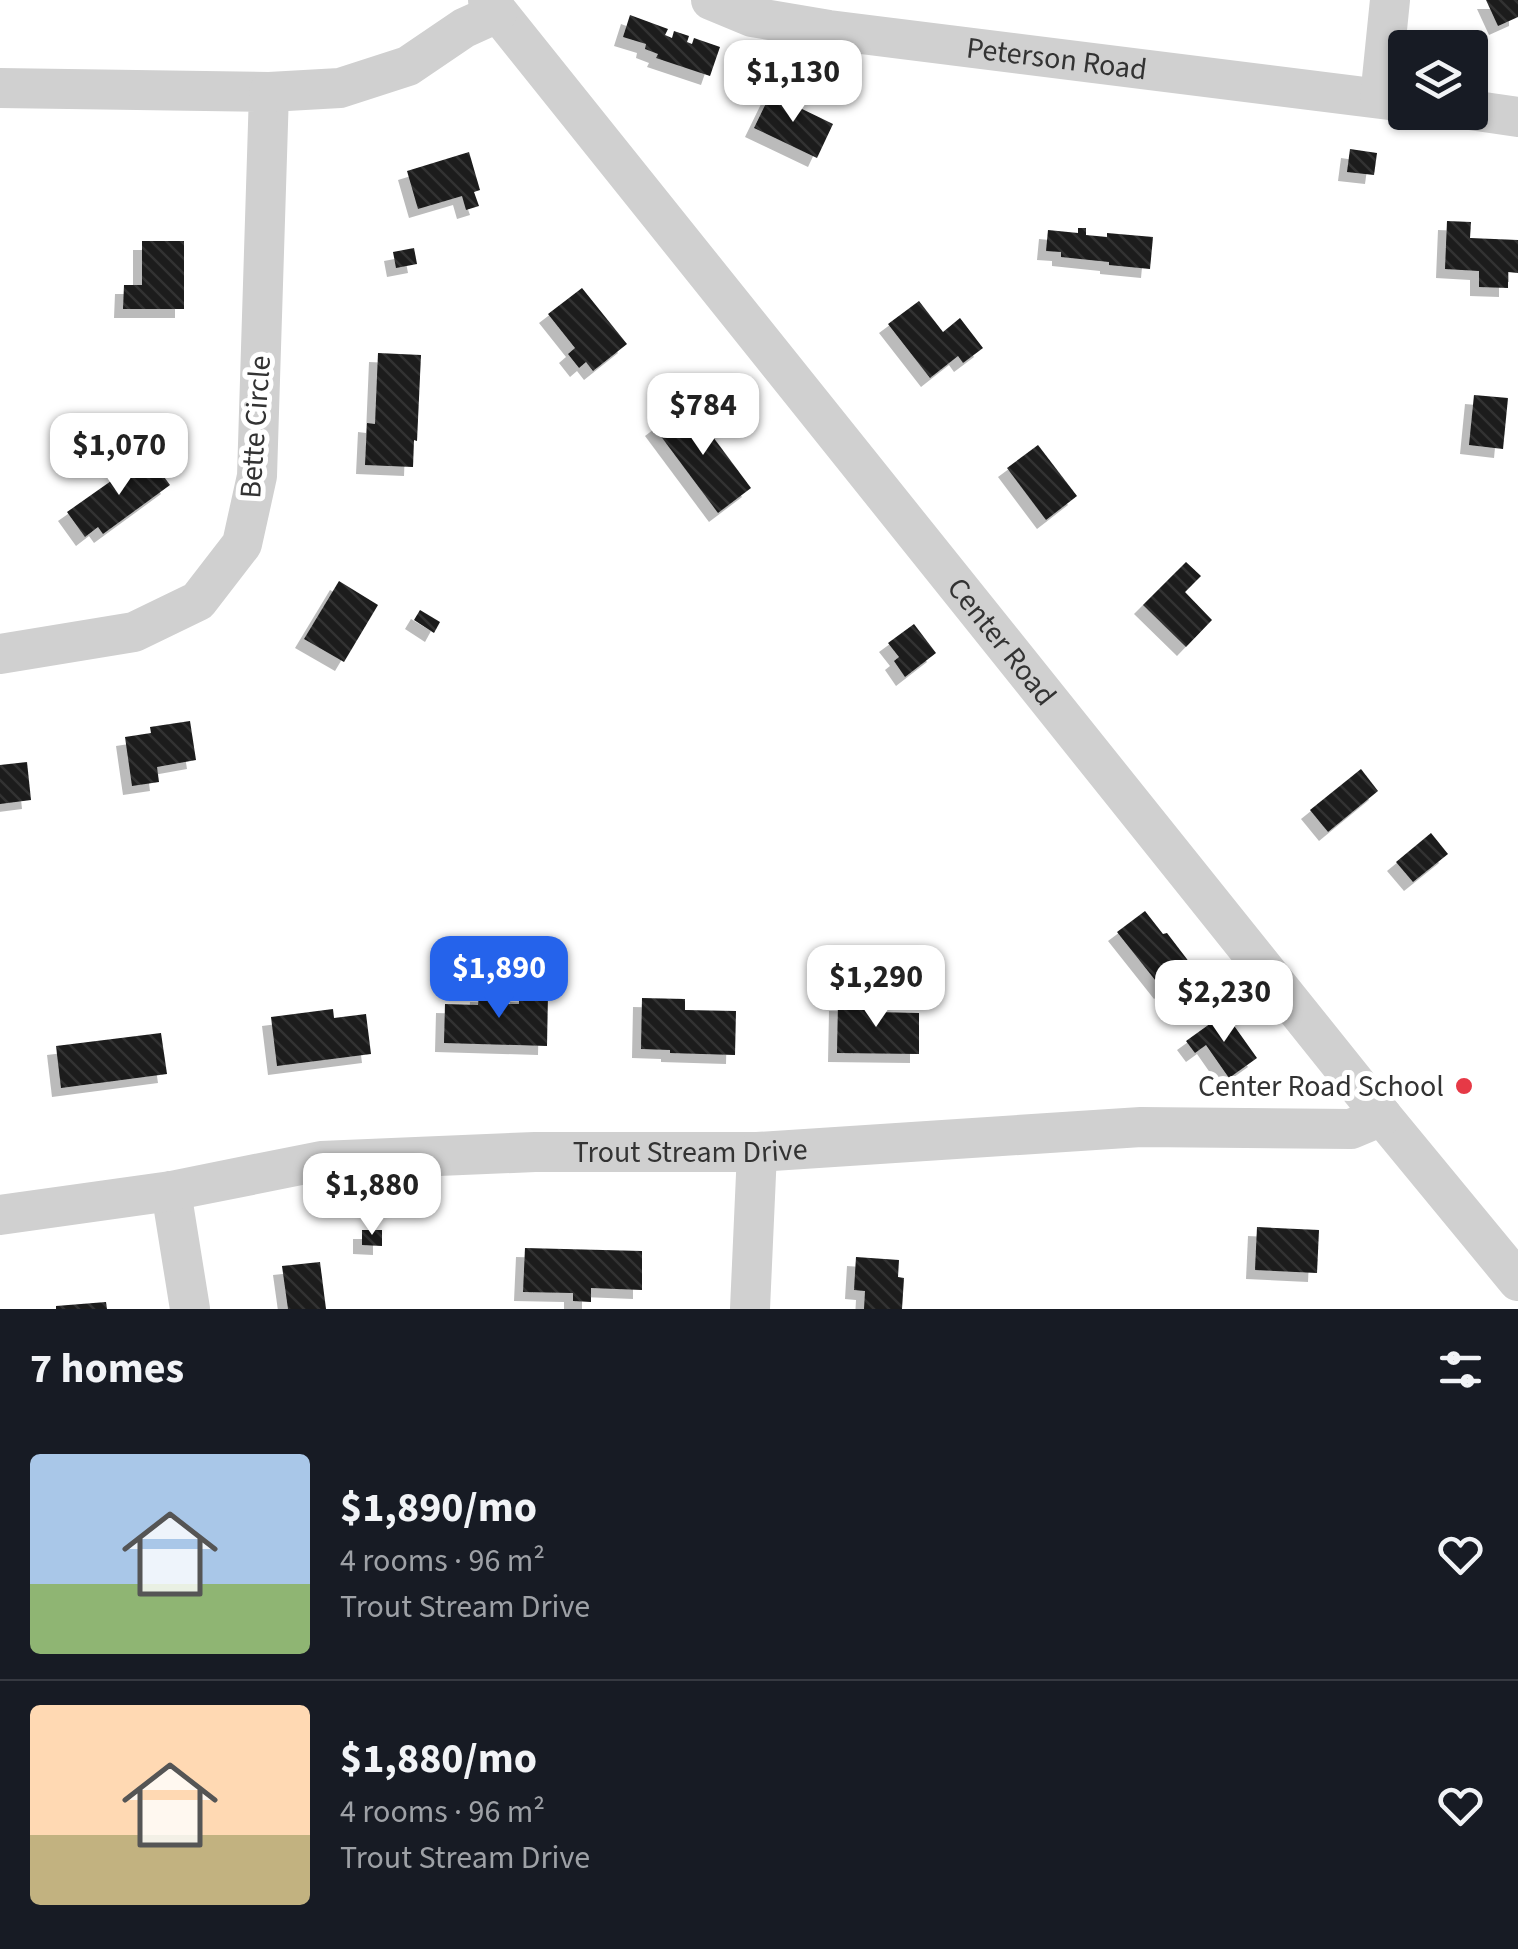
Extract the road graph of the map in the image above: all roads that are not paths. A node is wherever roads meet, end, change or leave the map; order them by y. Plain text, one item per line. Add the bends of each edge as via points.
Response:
1 (712, 0) edge
2 (1390, 0) edge
3 (493, 7) edge
4 (1391, 30) edge
5 (0, 88) edge
6 (270, 92) junction
7 (1388, 100) edge
8 (1488, 113) edge
9 (1518, 117) edge
10 (0, 654) edge
11 (1382, 1116) junction
12 (757, 1152) junction
13 (171, 1192) junction
14 (0, 1215) edge
15 (1518, 1281) edge
16 (190, 1309) edge
17 (750, 1309) edge

1 - 7 street, Peterson Road via 752,17 829,30
2 - 4 street
3 - 6 street via 408,66 340,88
3 - 11 street, Center Road
5 - 6 street
6 - 10 street, Bette Circle via 257,476 242,544 198,601 134,632
8 - 9 street
11 - 12 street, Trout Stream Drive via 1351,1129 1141,1127
11 - 15 street, Center Road
12 - 13 street, Trout Stream Drive via 322,1161
12 - 17 street
13 - 14 street, Trout Stream Drive
13 - 16 street

